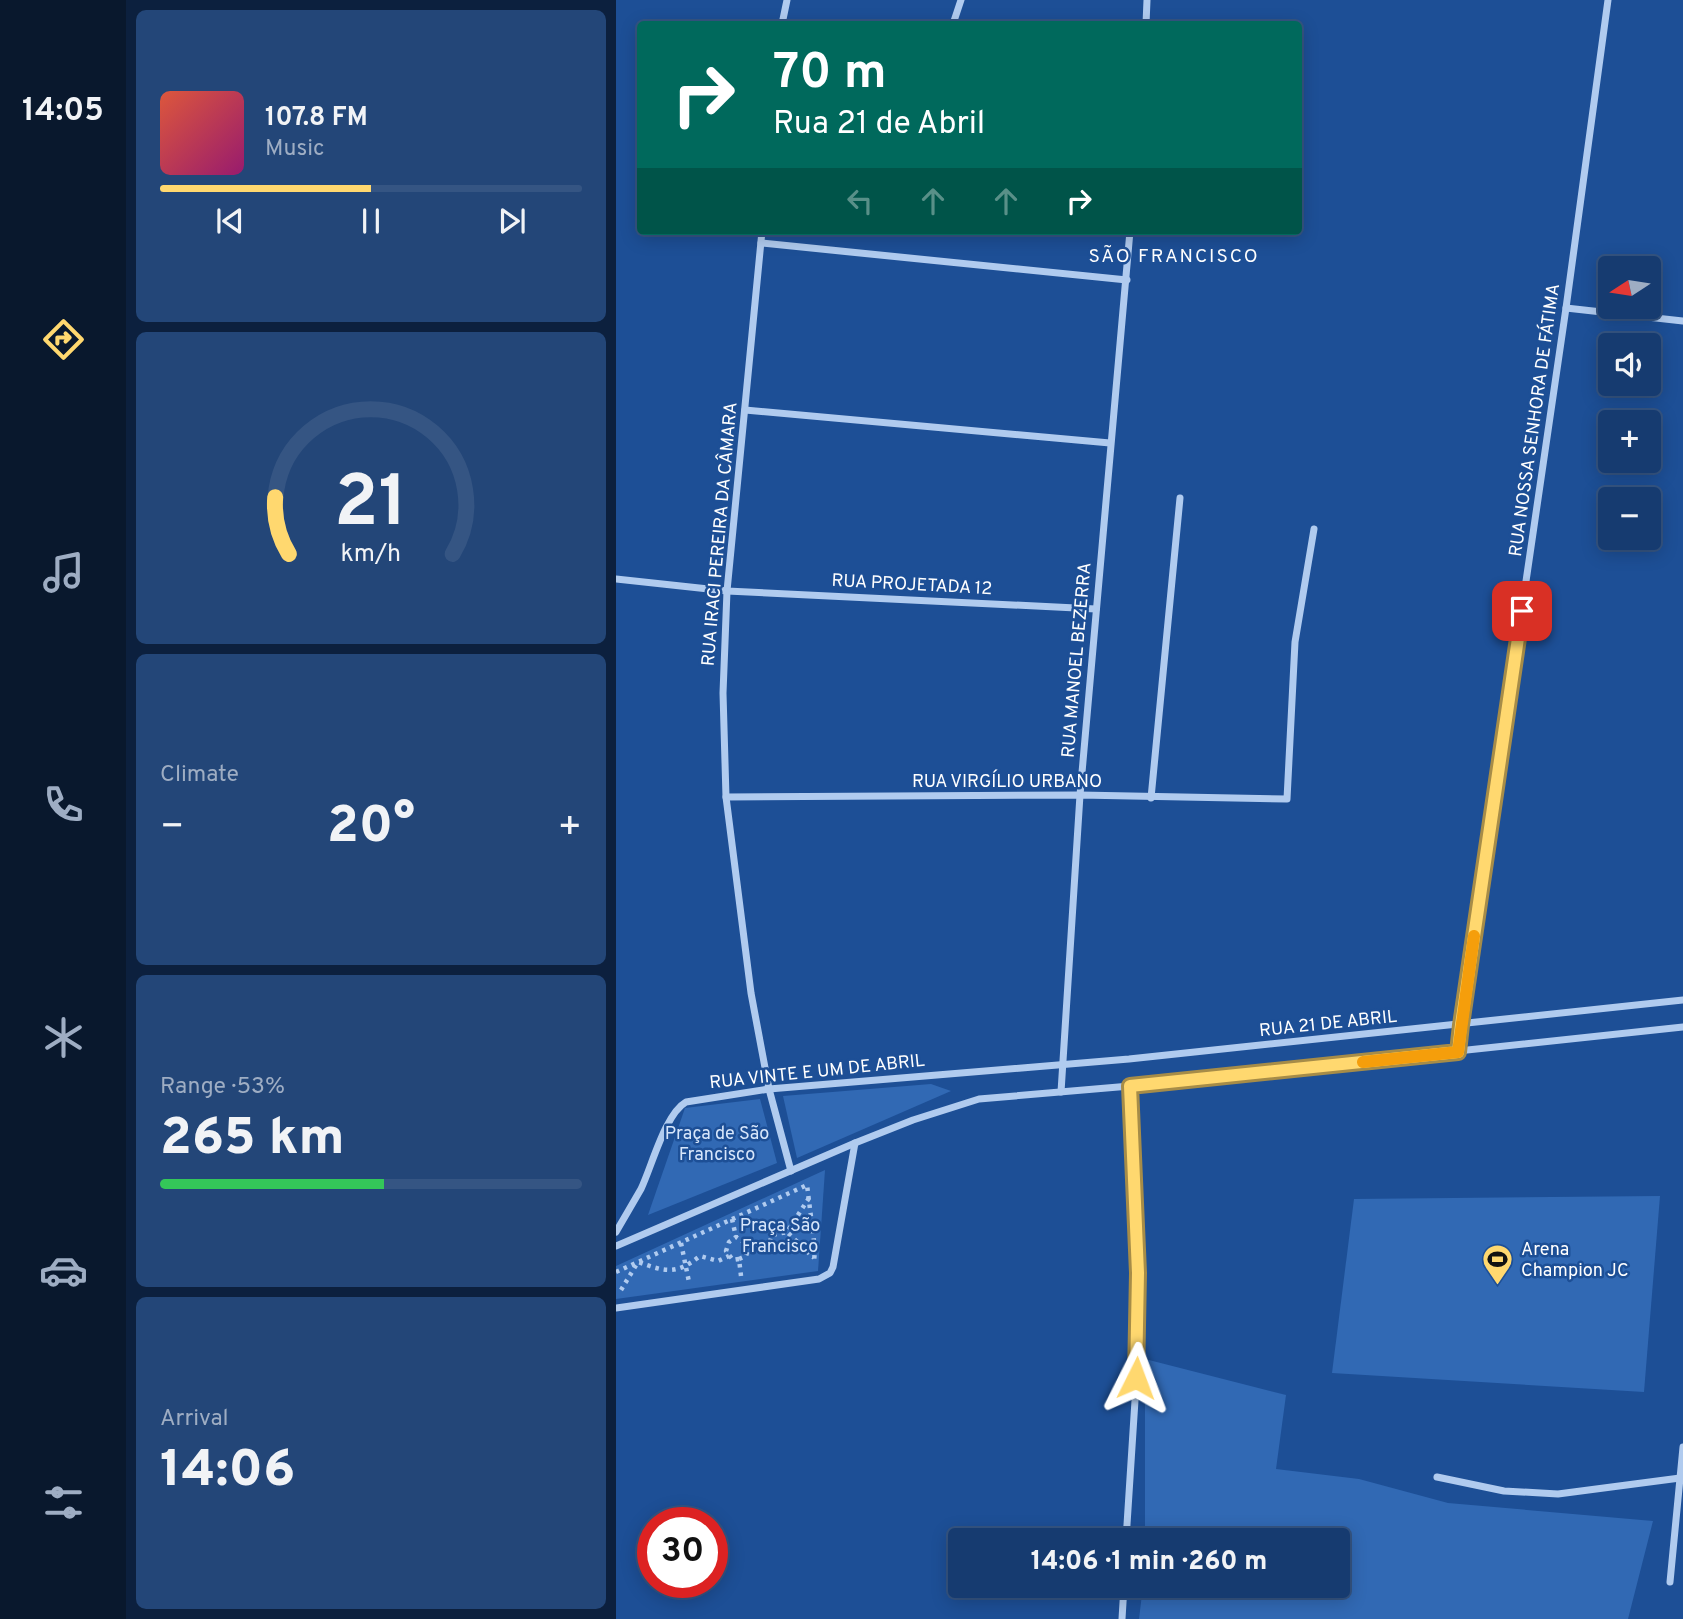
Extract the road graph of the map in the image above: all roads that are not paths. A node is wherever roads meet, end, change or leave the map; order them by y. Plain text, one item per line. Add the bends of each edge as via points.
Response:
1 (787, 0) edge
2 (961, 0) edge
3 (1147, 0) edge
4 (1608, 0) edge
5 (783, 21) edge
6 (954, 21) edge
7 (1146, 21) edge
8 (762, 235) edge
9 (1130, 235) edge
10 (761, 243) junction
11 (1127, 280) junction
12 (1566, 308) junction
13 (1683, 321) edge
14 (745, 410) junction
15 (1110, 443) junction
16 (1180, 498) dead end
17 (1314, 529) dead end
18 (616, 579) edge
19 (727, 591) junction
20 (1096, 609) junction
21 (1080, 795) junction
22 (726, 797) junction
23 (1151, 798) junction
24 (1683, 1000) edge
25 (1461, 1025) junction
26 (1683, 1027) edge
27 (1458, 1052) junction
28 (1061, 1066) junction
29 (975, 1073) joint
30 (1130, 1086) junction
31 (769, 1089) junction
32 (1060, 1092) junction
33 (855, 1143) junction
34 (791, 1171) junction
35 (616, 1232) edge
36 (616, 1246) edge
37 (616, 1308) edge
38 (1683, 1447) edge
39 (1437, 1477) dead end
40 (1680, 1478) junction
41 (1127, 1528) edge
42 (1670, 1582) dead end
43 (1123, 1598) edge
44 (1122, 1619) edge

1 - 5 street
2 - 6 street
3 - 7 street
4 - 12 street, RUA NOSSA SENHORA DE FÁTIMA
8 - 10 street, RUA IRACI PEREIRA DA CÂMARA
9 - 11 street, RUA MANOEL BEZERRA
10 - 11 street
10 - 14 street, RUA IRACI PEREIRA DA CÂMARA
11 - 15 street, RUA MANOEL BEZERRA
12 - 13 street
12 - 25 street, RUA NOSSA SENHORA DE FÁTIMA
14 - 15 street
14 - 19 street, RUA IRACI PEREIRA DA CÂMARA
15 - 20 street, RUA MANOEL BEZERRA
16 - 23 street
17 - 23 street, RUA VIRGÍLIO URBANO via 1295,642 1287,799
18 - 19 street, RUA PROJETADA 12
19 - 20 street, RUA PROJETADA 12
19 - 22 street, RUA IRACI PEREIRA DA CÂMARA via 723,693
20 - 21 street, RUA MANOEL BEZERRA
21 - 22 street, RUA VIRGÍLIO URBANO
21 - 23 street, RUA VIRGÍLIO URBANO
21 - 28 street, RUA MANOEL BEZERRA
22 - 31 street, RUA IRACI PEREIRA DA CÂMARA via 751,993
24 - 25 street, RUA 21 DE ABRIL
25 - 27 street, RUA NOSSA SENHORA DE FÁTIMA
25 - 28 street, RUA 21 DE ABRIL
26 - 27 street
27 - 30 street
28 - 29 street, RUA 21 DE ABRIL
28 - 32 street, RUA MANOEL BEZERRA
29 - 31 street, RUA VINTE E UM DE ABRIL
30 - 32 street
30 - 41 street via 1138,1327
31 - 34 street, RUA IRACI PEREIRA DA CÂMARA
31 - 35 street, RUA VINTE E UM DE ABRIL via 679,1105
32 - 33 street via 979,1099
33 - 34 street
33 - 37 street via 830,1273 819,1279
34 - 36 street
38 - 40 street
39 - 40 street via 1504,1492 1558,1494
40 - 42 street
43 - 44 street

